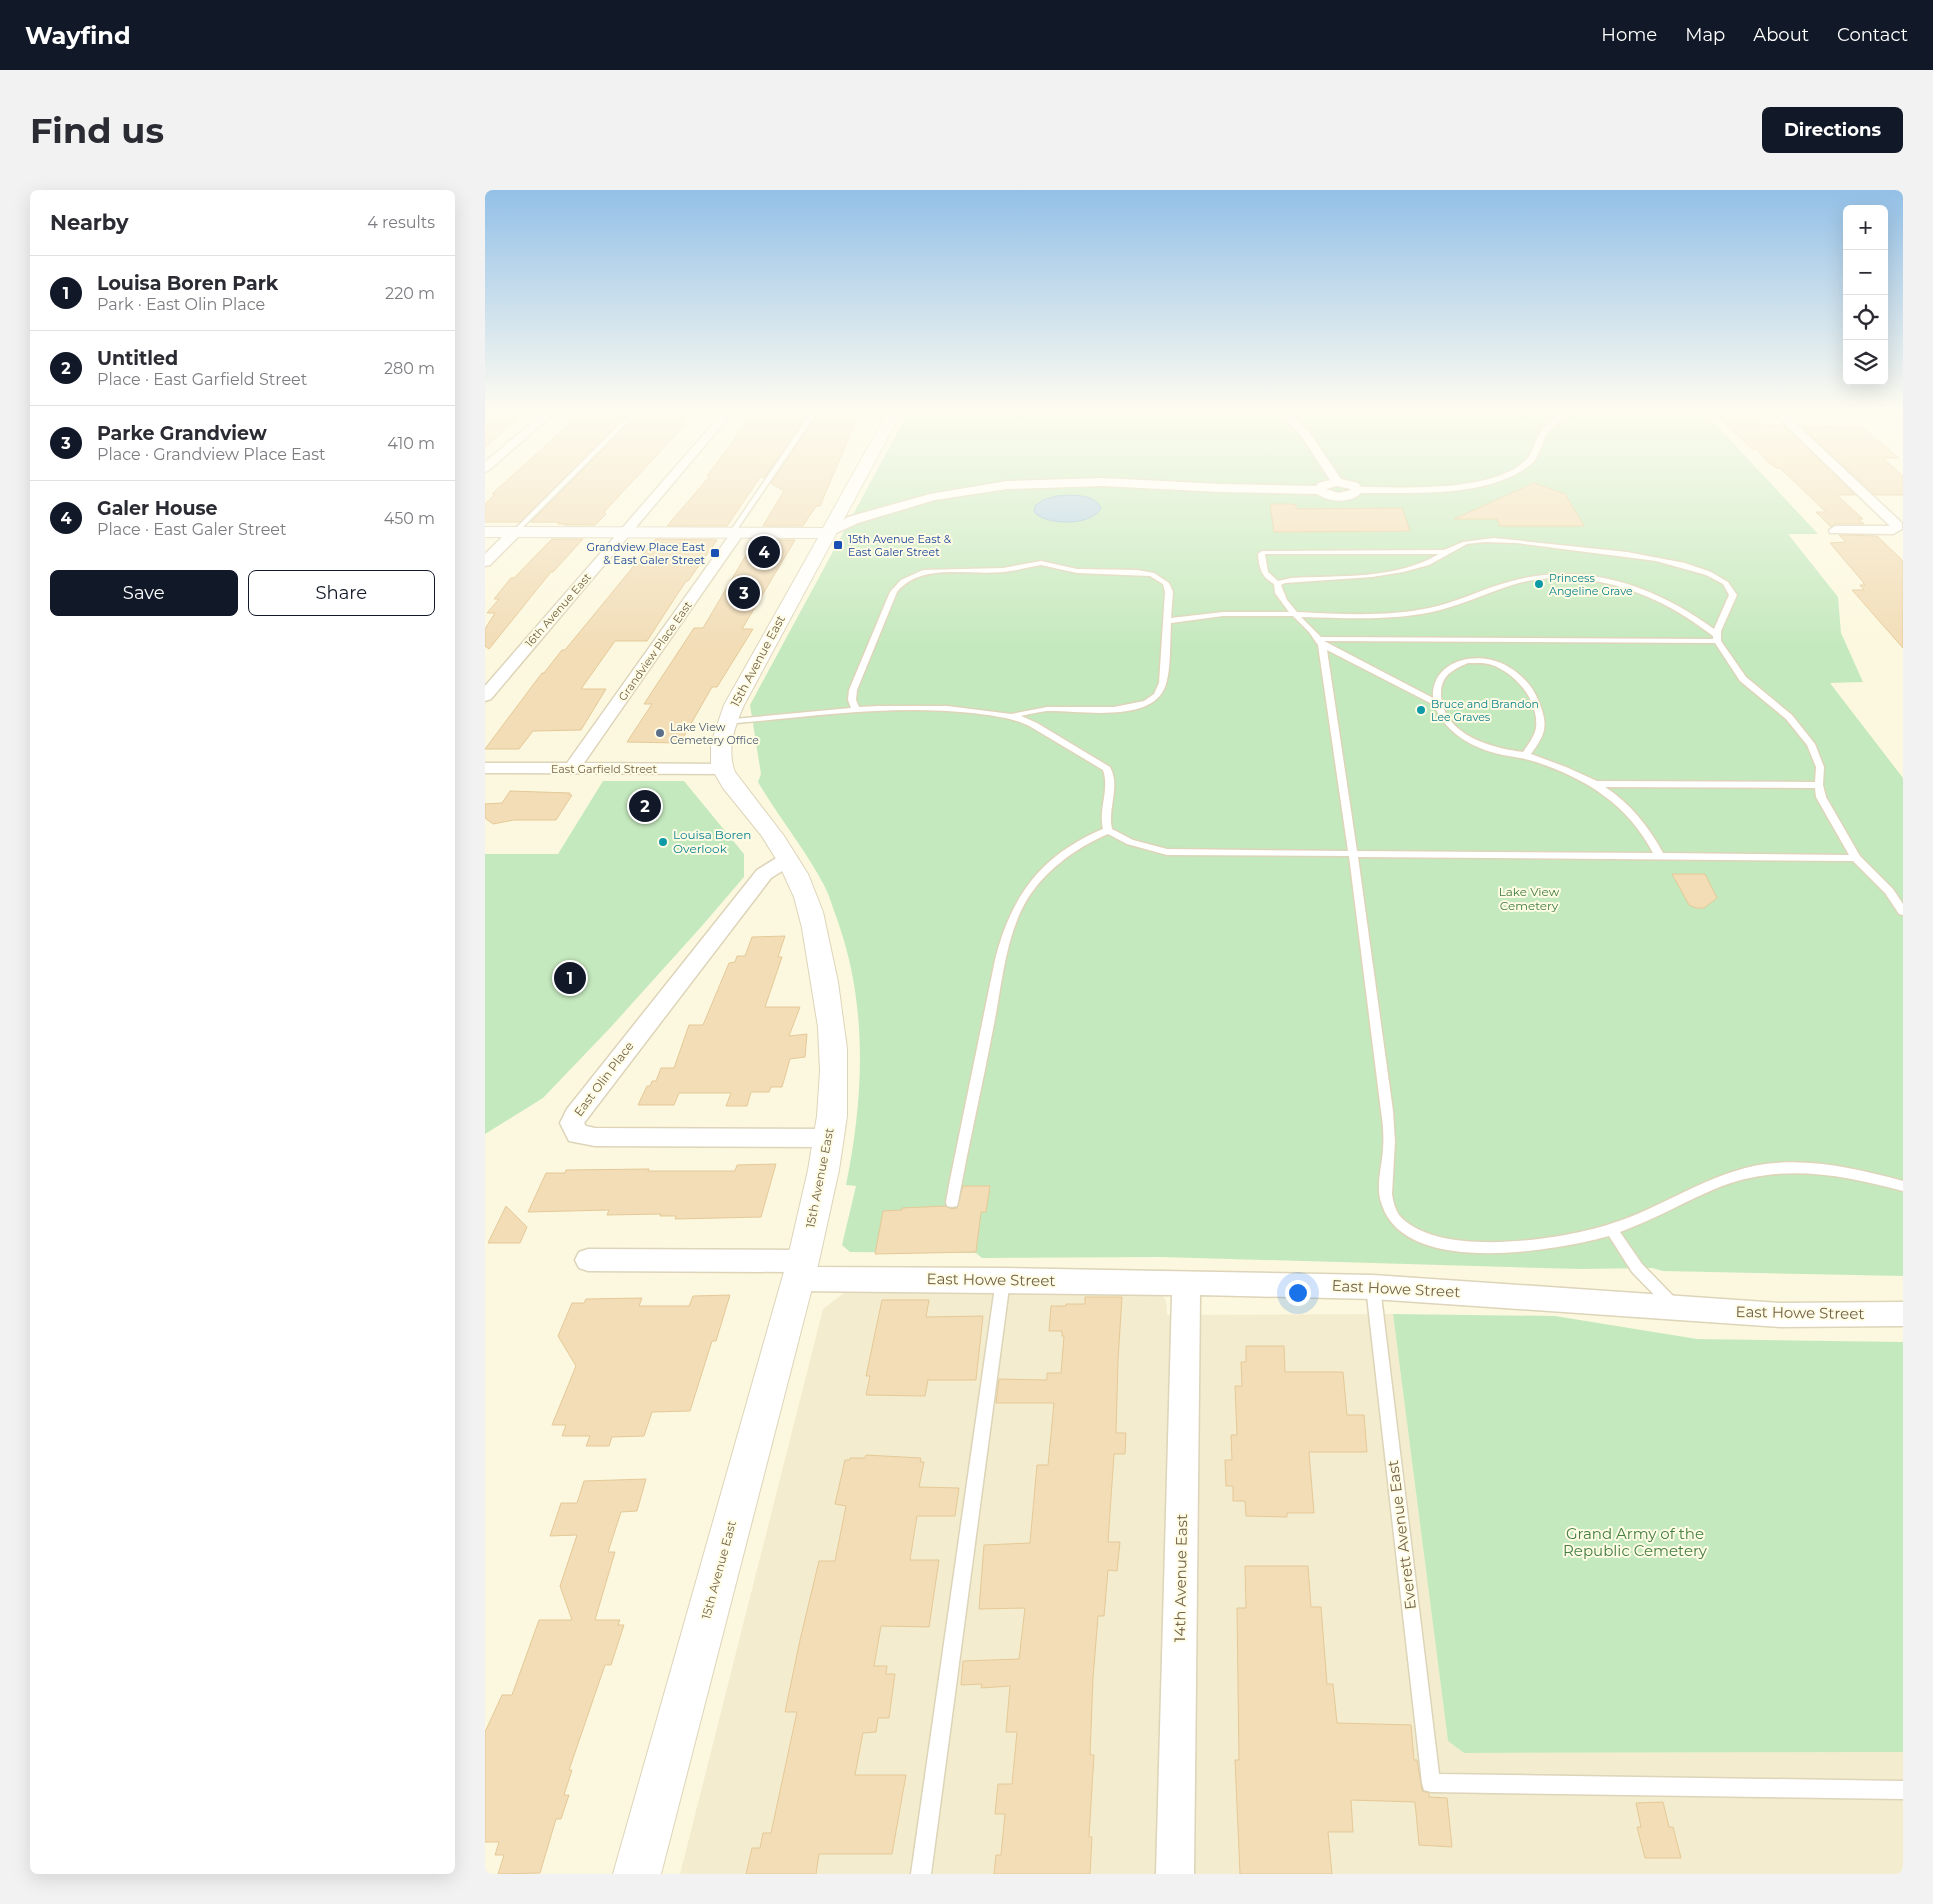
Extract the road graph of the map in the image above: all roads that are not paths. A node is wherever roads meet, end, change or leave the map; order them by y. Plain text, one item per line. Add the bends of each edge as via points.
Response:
1 (557, 490) edge
2 (661, 490) edge
3 (763, 490) edge
4 (851, 490) edge
5 (981, 490) edge
6 (1282, 490) edge
7 (1320, 490) joint
8 (1358, 490) joint
9 (1371, 490) edge
10 (1858, 490) edge
11 (1899, 529) edge
12 (1835, 530) dead end
13 (485, 532) edge
14 (515, 532) junction
15 (625, 532) junction
16 (735, 533) junction
17 (827, 533) junction
18 (1443, 552) junction
19 (485, 562) edge
20 (1278, 583) junction
21 (1294, 615) junction
22 (1167, 621) junction
23 (1717, 638) junction
24 (1321, 642) junction
25 (485, 696) edge
26 (1438, 704) junction
27 (856, 710) junction
28 (1013, 716) junction
29 (726, 722) junction
30 (1526, 755) junction
31 (485, 768) edge
32 (572, 768) junction
33 (723, 769) junction
34 (1594, 784) junction
35 (1819, 785) junction
36 (1108, 830) junction
37 (1352, 855) junction
38 (1660, 857) junction
39 (1856, 858) junction
40 (788, 859) junction
41 (1903, 912) edge
42 (829, 1138) junction
43 (1903, 1186) edge
44 (952, 1202) dead end
45 (1612, 1230) junction
46 (588, 1260) dead end
47 (800, 1270) junction
48 (1003, 1280) junction
49 (1187, 1283) junction
50 (1373, 1286) junction
51 (1675, 1308) junction
52 (1903, 1314) edge
53 (1903, 1790) edge
54 (637, 1874) edge
55 (921, 1874) edge
56 (1175, 1874) edge

1 - 14 lane
2 - 15 street, 16th Avenue East
3 - 16 lane
4 - 17 street, 15th Avenue East
5 - 17 street via 934,498 853,520
6 - 7 street
7 - 8 street via 1341,497
8 - 9 street
10 - 11 street
11 - 12 street
13 - 14 street
14 - 15 street
14 - 19 street
15 - 16 street
15 - 25 street, 16th Avenue East
16 - 17 street
16 - 32 street, Grandview Place East
17 - 29 street, 15th Avenue East
18 - 20 lane via 1429,563 1389,573
18 - 20 lane via 1262,552 1263,573
18 - 23 lane via 1467,542 1496,541 1627,554 1683,565 1716,577 1732,589 1732,598
20 - 21 lane via 1279,592
21 - 22 lane via 1206,615
21 - 23 lane via 1376,616 1413,612 1461,602 1517,581 1567,576 1620,583 1647,592 1681,609
21 - 24 lane
22 - 27 lane via 1168,585 1156,576 1141,572 1077,571 1041,563 1003,570 923,572 903,581 894,592 853,690
22 - 28 lane via 1163,688 1153,700 1126,709 1045,710
23 - 24 lane
23 - 35 lane via 1743,679 1789,717 1811,744 1820,767
24 - 26 lane
24 - 37 lane
26 - 30 lane via 1445,718 1469,740 1502,752
26 - 30 lane via 1440,679 1454,665 1477,661 1504,667 1527,686 1538,709 1539,732
27 - 28 lane via 947,708
27 - 29 lane
28 - 36 lane via 1107,769 1110,777 1105,822
29 - 33 street, 15th Avenue East via 721,742
30 - 34 lane
31 - 32 street, East Garfield Street
32 - 33 street, East Garfield Street
33 - 40 street, 15th Avenue East
34 - 35 lane
34 - 38 lane via 1627,809
35 - 39 lane via 1826,807
36 - 37 lane via 1135,844 1167,852
36 - 44 lane via 1089,838 1059,859 1027,892 1016,911 999,973
37 - 38 lane
37 - 45 lane via 1389,1121 1384,1192 1396,1220 1419,1237 1470,1247 1541,1245
38 - 39 lane
39 - 41 lane via 1889,891
40 - 42 street, 15th Avenue East via 808,904 831,1010 835,1066
40 - 42 street, East Olin Place via 764,874 575,1115 572,1123 578,1134 595,1137
42 - 47 street, 15th Avenue East via 820,1191
43 - 45 lane via 1839,1170 1764,1169 1719,1182
45 - 51 lane via 1637,1268
46 - 47 street, East Howe Street
47 - 48 street, East Howe Street
47 - 54 street, 15th Avenue East
48 - 49 street, East Howe Street
48 - 55 lane
49 - 50 street, East Howe Street
49 - 56 street, 14th Avenue East
50 - 51 street, East Howe Street
50 - 53 lane, Everett Avenue East via 1431,1783
51 - 52 street, East Howe Street via 1781,1315

